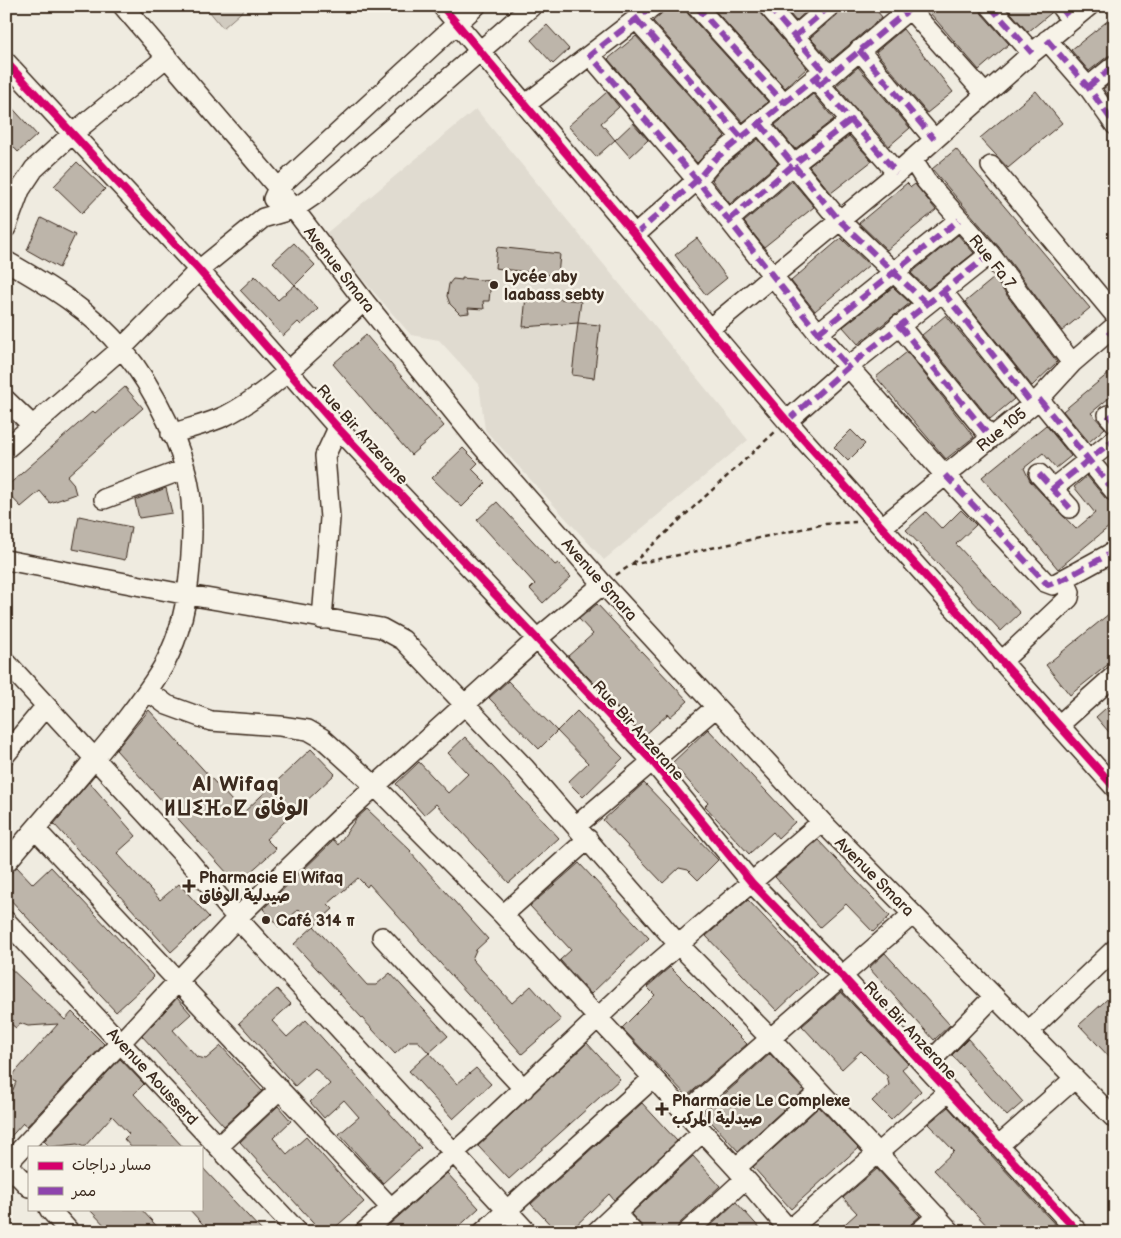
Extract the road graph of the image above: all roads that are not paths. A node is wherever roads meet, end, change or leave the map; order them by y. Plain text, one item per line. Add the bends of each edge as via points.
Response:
1 (123, 6) edge
2 (442, 6) edge
3 (476, 6) edge
4 (532, 6) edge
5 (653, 6) edge
6 (696, 6) edge
7 (768, 6) edge
8 (830, 6) edge
9 (990, 6) edge
10 (1089, 6) edge
11 (910, 7) edge
12 (1065, 13) edge
13 (637, 20) junction
14 (455, 24) junction
15 (794, 37) junction
16 (1047, 40) junction
17 (859, 50) junction
18 (480, 53) junction
19 (1032, 53) junction
20 (590, 55) junction
21 (167, 57) junction
22 (6, 62) edge
23 (1115, 66) edge
24 (822, 77) junction
25 (1088, 87) junction
26 (985, 94) junction
27 (784, 103) junction
28 (524, 105) junction
29 (851, 120) junction
30 (760, 124) junction
31 (1115, 126) edge
32 (72, 134) junction
33 (742, 138) junction
34 (934, 139) junction
35 (912, 159) junction
36 (794, 164) junction
37 (991, 166) dead end
38 (897, 173) junction
39 (697, 180) junction
40 (278, 188) junction
41 (294, 209) junction
42 (263, 218) junction
43 (729, 220) junction
44 (840, 220) junction
45 (959, 220) junction
46 (6, 228) edge
47 (635, 235) junction
48 (990, 254) junction
49 (6, 261) edge
50 (199, 270) junction
51 (895, 272) junction
52 (772, 275) junction
53 (943, 292) junction
54 (364, 300) junction
55 (926, 304) junction
56 (899, 325) junction
57 (1113, 328) edge
58 (709, 329) junction
59 (818, 333) junction
60 (122, 348) junction
61 (1072, 363) junction
62 (848, 367) junction
63 (287, 370) junction
64 (6, 400) edge
65 (1036, 402) junction
66 (787, 421) junction
67 (33, 426) junction
68 (338, 428) junction
69 (171, 434) junction
70 (990, 437) junction
71 (1115, 439) edge
72 (6, 448) edge
73 (1089, 461) junction
74 (185, 469) junction
75 (1039, 474) dead end
76 (945, 475) junction
77 (1052, 489) junction
78 (1115, 492) edge
79 (104, 499) dead end
80 (1070, 508) dead end
81 (882, 526) junction
82 (1115, 551) edge
83 (6, 560) edge
84 (1064, 580) junction
85 (603, 584) junction
86 (188, 595) junction
87 (322, 619) junction
88 (537, 639) junction
89 (6, 662) edge
90 (1001, 662) junction
91 (1115, 674) edge
92 (148, 691) junction
93 (466, 705) junction
94 (45, 707) junction
95 (715, 708) junction
96 (1059, 725) junction
97 (6, 754) edge
98 (95, 759) junction
99 (653, 762) junction
100 (375, 786) junction
101 (1115, 788) edge
102 (822, 822) junction
103 (35, 829) junction
104 (582, 833) junction
105 (6, 863) edge
106 (752, 883) junction
107 (913, 914) junction
108 (503, 915) junction
109 (237, 918) junction
110 (6, 921) edge
111 (382, 937) dead end
112 (679, 945) junction
113 (1113, 955) edge
114 (842, 977) junction
115 (179, 981) junction
116 (994, 996) junction
117 (596, 1019) junction
118 (1029, 1031) junction
119 (772, 1040) junction
120 (121, 1041) junction
121 (926, 1066) junction
122 (652, 1079) junction
123 (1074, 1079) junction
124 (524, 1088) junction
125 (280, 1089) junction
126 (949, 1091) junction
127 (819, 1092) junction
128 (685, 1113) junction
129 (1115, 1119) edge
130 (702, 1132) junction
131 (219, 1146) junction
132 (998, 1146) junction
133 (454, 1152) junction
134 (877, 1152) junction
135 (7, 1163) edge
136 (740, 1174) junction
137 (28, 1186) edge
138 (391, 1208) junction
139 (507, 1209) junction
140 (50, 1210) edge
141 (616, 1214) junction
142 (937, 1216) junction
143 (789, 1231) edge
144 (70, 1232) edge
145 (298, 1232) edge
146 (364, 1232) edge
147 (483, 1232) edge
148 (527, 1232) edge
149 (596, 1232) edge
150 (633, 1232) edge
151 (687, 1232) edge
152 (919, 1232) edge
153 (951, 1232) edge
154 (1078, 1232) edge

1 - 21 street, Avenue Smara
2 - 14 street
3 - 14 street
4 - 18 street
5 - 13 street
6 - 27 street
7 - 15 street
8 - 15 street
9 - 19 street
10 - 12 street
11 - 17 street
11 - 26 street
12 - 16 street
13 - 20 street
13 - 33 street
14 - 18 street
14 - 40 street
15 - 24 street
16 - 19 street
16 - 25 street
17 - 24 street
17 - 34 street
18 - 28 street
18 - 41 street
19 - 26 street
20 - 28 street
20 - 39 street
21 - 32 street
21 - 40 street, Avenue Smara
22 - 32 street, Rue Bir Anzerane
23 - 25 street
24 - 27 street
24 - 29 street
25 - 31 street
26 - 34 street
27 - 30 street
28 - 47 street
29 - 36 street
29 - 38 street
30 - 33 street
30 - 36 street
32 - 46 street via 26,179
32 - 50 street, Rue Bir Anzerane
33 - 39 street via 715,159
34 - 35 street
35 - 38 street
35 - 45 street, Rue Fa 7
36 - 43 street
36 - 44 street
37 - 57 street
38 - 44 street
39 - 43 street
39 - 47 street
40 - 41 street, Avenue Smara
40 - 42 street
41 - 42 street
41 - 54 street, Avenue Smara
42 - 50 street
43 - 52 street
44 - 51 street
44 - 52 street
45 - 48 street, Rue Fa 7
45 - 51 street
47 - 58 street
48 - 53 street
48 - 61 street, Rue Fa 7
49 - 60 street via 62,294
50 - 60 street
50 - 63 street, Rue Bir Anzerane
51 - 55 street
51 - 59 street
52 - 58 street
52 - 59 street
53 - 55 street
53 - 65 street
54 - 63 street
54 - 85 street, Avenue Smara via 479,442
55 - 56 street
56 - 62 street
56 - 70 street
57 - 61 street, Rue 105
58 - 66 street
59 - 62 street
60 - 67 street
60 - 69 street via 164,413
61 - 65 street, Rue 105
62 - 66 street
62 - 76 street
63 - 68 street, Rue Bir Anzerane
63 - 69 street via 259,394 225,416
64 - 67 street
65 - 70 street, Rue 105
65 - 73 street
66 - 81 street
67 - 72 street
68 - 87 street via 324,456 330,518
68 - 88 street, Rue Bir Anzerane
69 - 74 street
70 - 76 street, Rue 105
71 - 73 street
73 - 77 street
73 - 78 street
74 - 79 street
74 - 86 street via 191,498
75 - 77 street
76 - 81 street, Rue 105
76 - 84 street via 1044,582 1053,585
77 - 80 street
81 - 90 street
82 - 84 street
83 - 86 street
84 - 90 street via 1070,592 1069,598
85 - 88 street
85 - 95 street, Avenue Smara
86 - 87 street
86 - 92 street via 177,638
87 - 93 street via 381,628 393,633
88 - 93 street
88 - 99 street, Rue Bir Anzerane
89 - 94 street
90 - 96 street
91 - 96 street
92 - 98 street
92 - 100 street via 167,705 211,721 308,730 322,738
93 - 100 street
93 - 104 street
94 - 97 street
94 - 98 street
95 - 99 street
95 - 102 street, Avenue Smara
96 - 101 street
98 - 103 street
98 - 109 street
99 - 104 street
99 - 106 street, Rue Bir Anzerane
100 - 108 street
100 - 109 street
102 - 106 street
102 - 107 street, Avenue Smara
103 - 105 street
103 - 115 street
104 - 108 street
104 - 112 street
106 - 112 street
106 - 114 street, Rue Bir Anzerane
107 - 114 street
107 - 116 street, Avenue Smara
108 - 117 street
109 - 115 street
109 - 133 street
110 - 120 street, Avenue Aousserd
111 - 124 street
112 - 117 street
112 - 119 street
113 - 118 street
114 - 119 street
114 - 121 street, Rue Bir Anzerane
115 - 120 street
115 - 125 street
116 - 118 street, Avenue Smara
116 - 121 street
117 - 122 street
117 - 124 street
118 - 123 street, Avenue Smara
119 - 127 street
119 - 128 street
120 - 131 street, Avenue Aousserd
120 - 135 street
121 - 126 street, Rue Bir Anzerane
122 - 128 street
122 - 139 street
123 - 129 street, Avenue Smara
123 - 132 street
124 - 133 street
125 - 131 street
125 - 138 street
126 - 132 street, Rue Bir Anzerane
126 - 134 street
127 - 134 street
127 - 136 street
128 - 130 street
130 - 136 street
130 - 141 street
131 - 145 street, Avenue Aousserd
132 - 154 street, Rue Bir Anzerane
133 - 138 street
133 - 139 street
134 - 142 street
134 - 143 street
135 - 137 street
136 - 143 street
136 - 151 street
138 - 146 street
139 - 147 street
139 - 148 street
140 - 144 street
141 - 149 street
141 - 150 street
142 - 152 street
142 - 153 street

